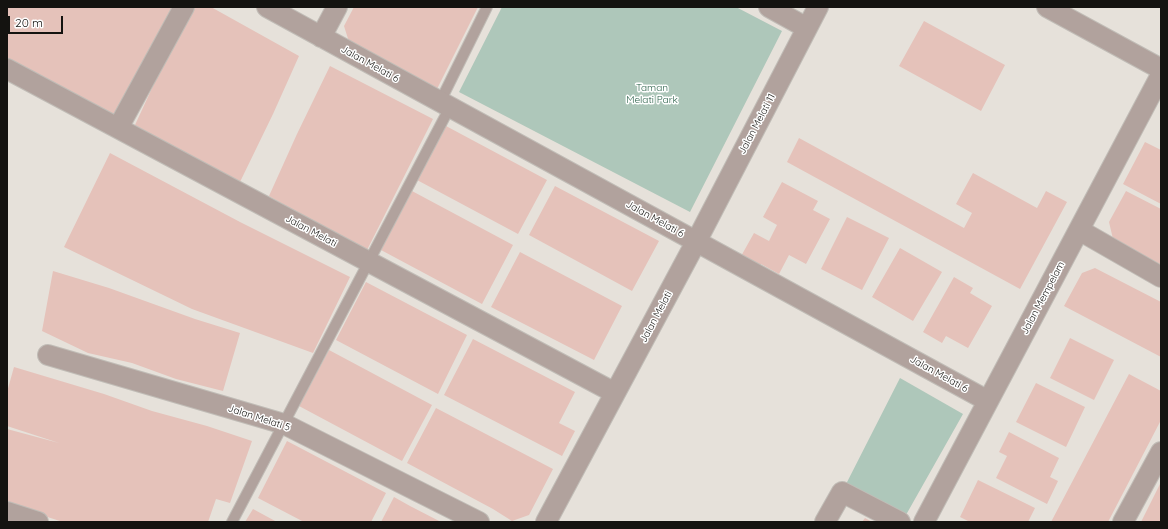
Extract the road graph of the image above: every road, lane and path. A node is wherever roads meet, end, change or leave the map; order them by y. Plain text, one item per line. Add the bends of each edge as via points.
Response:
1 (184, 7) edge
2 (267, 7) edge
3 (337, 7) edge
4 (487, 7) edge
5 (769, 7) edge
6 (818, 7) edge
7 (1047, 7) edge
8 (807, 28) junction
9 (321, 37) junction
10 (7, 69) edge
11 (1161, 69) edge
12 (1161, 75) edge
13 (445, 104) junction
14 (118, 128) junction
15 (1079, 230) junction
16 (696, 242) junction
17 (369, 262) junction
18 (1161, 277) edge
19 (48, 355) dead end
20 (615, 393) junction
21 (988, 401) junction
22 (284, 424) junction
23 (1161, 452) edge
24 (7, 512) edge
25 (38, 522) edge
26 (232, 522) edge
27 (479, 522) edge
28 (546, 522) edge
29 (825, 522) edge
30 (900, 522) edge
31 (924, 522) edge
32 (1123, 522) edge

1 - 14 street
2 - 9 street, Jalan Melati 6
3 - 9 street
4 - 13 lane
5 - 8 street
6 - 8 street, Jalan Melati 11
7 - 11 street
8 - 16 street, Jalan Melati 11
9 - 13 street, Jalan Melati 6
10 - 14 street, Jalan Melati
12 - 15 street, Jalan Mempelam
13 - 16 street, Jalan Melati 6
13 - 17 lane
14 - 17 street, Jalan Melati
15 - 18 street
15 - 21 street, Jalan Mempelam
16 - 20 street, Jalan Melati
16 - 21 street, Jalan Melati 6
17 - 20 street, Jalan Melati
17 - 22 lane
19 - 22 street, Jalan Melati 5
20 - 28 street, Jalan Melati
21 - 31 street, Jalan Mempelam
22 - 26 lane
22 - 27 street, Jalan Melati 5
23 - 32 street
24 - 25 street
29 - 30 street via 842,492

